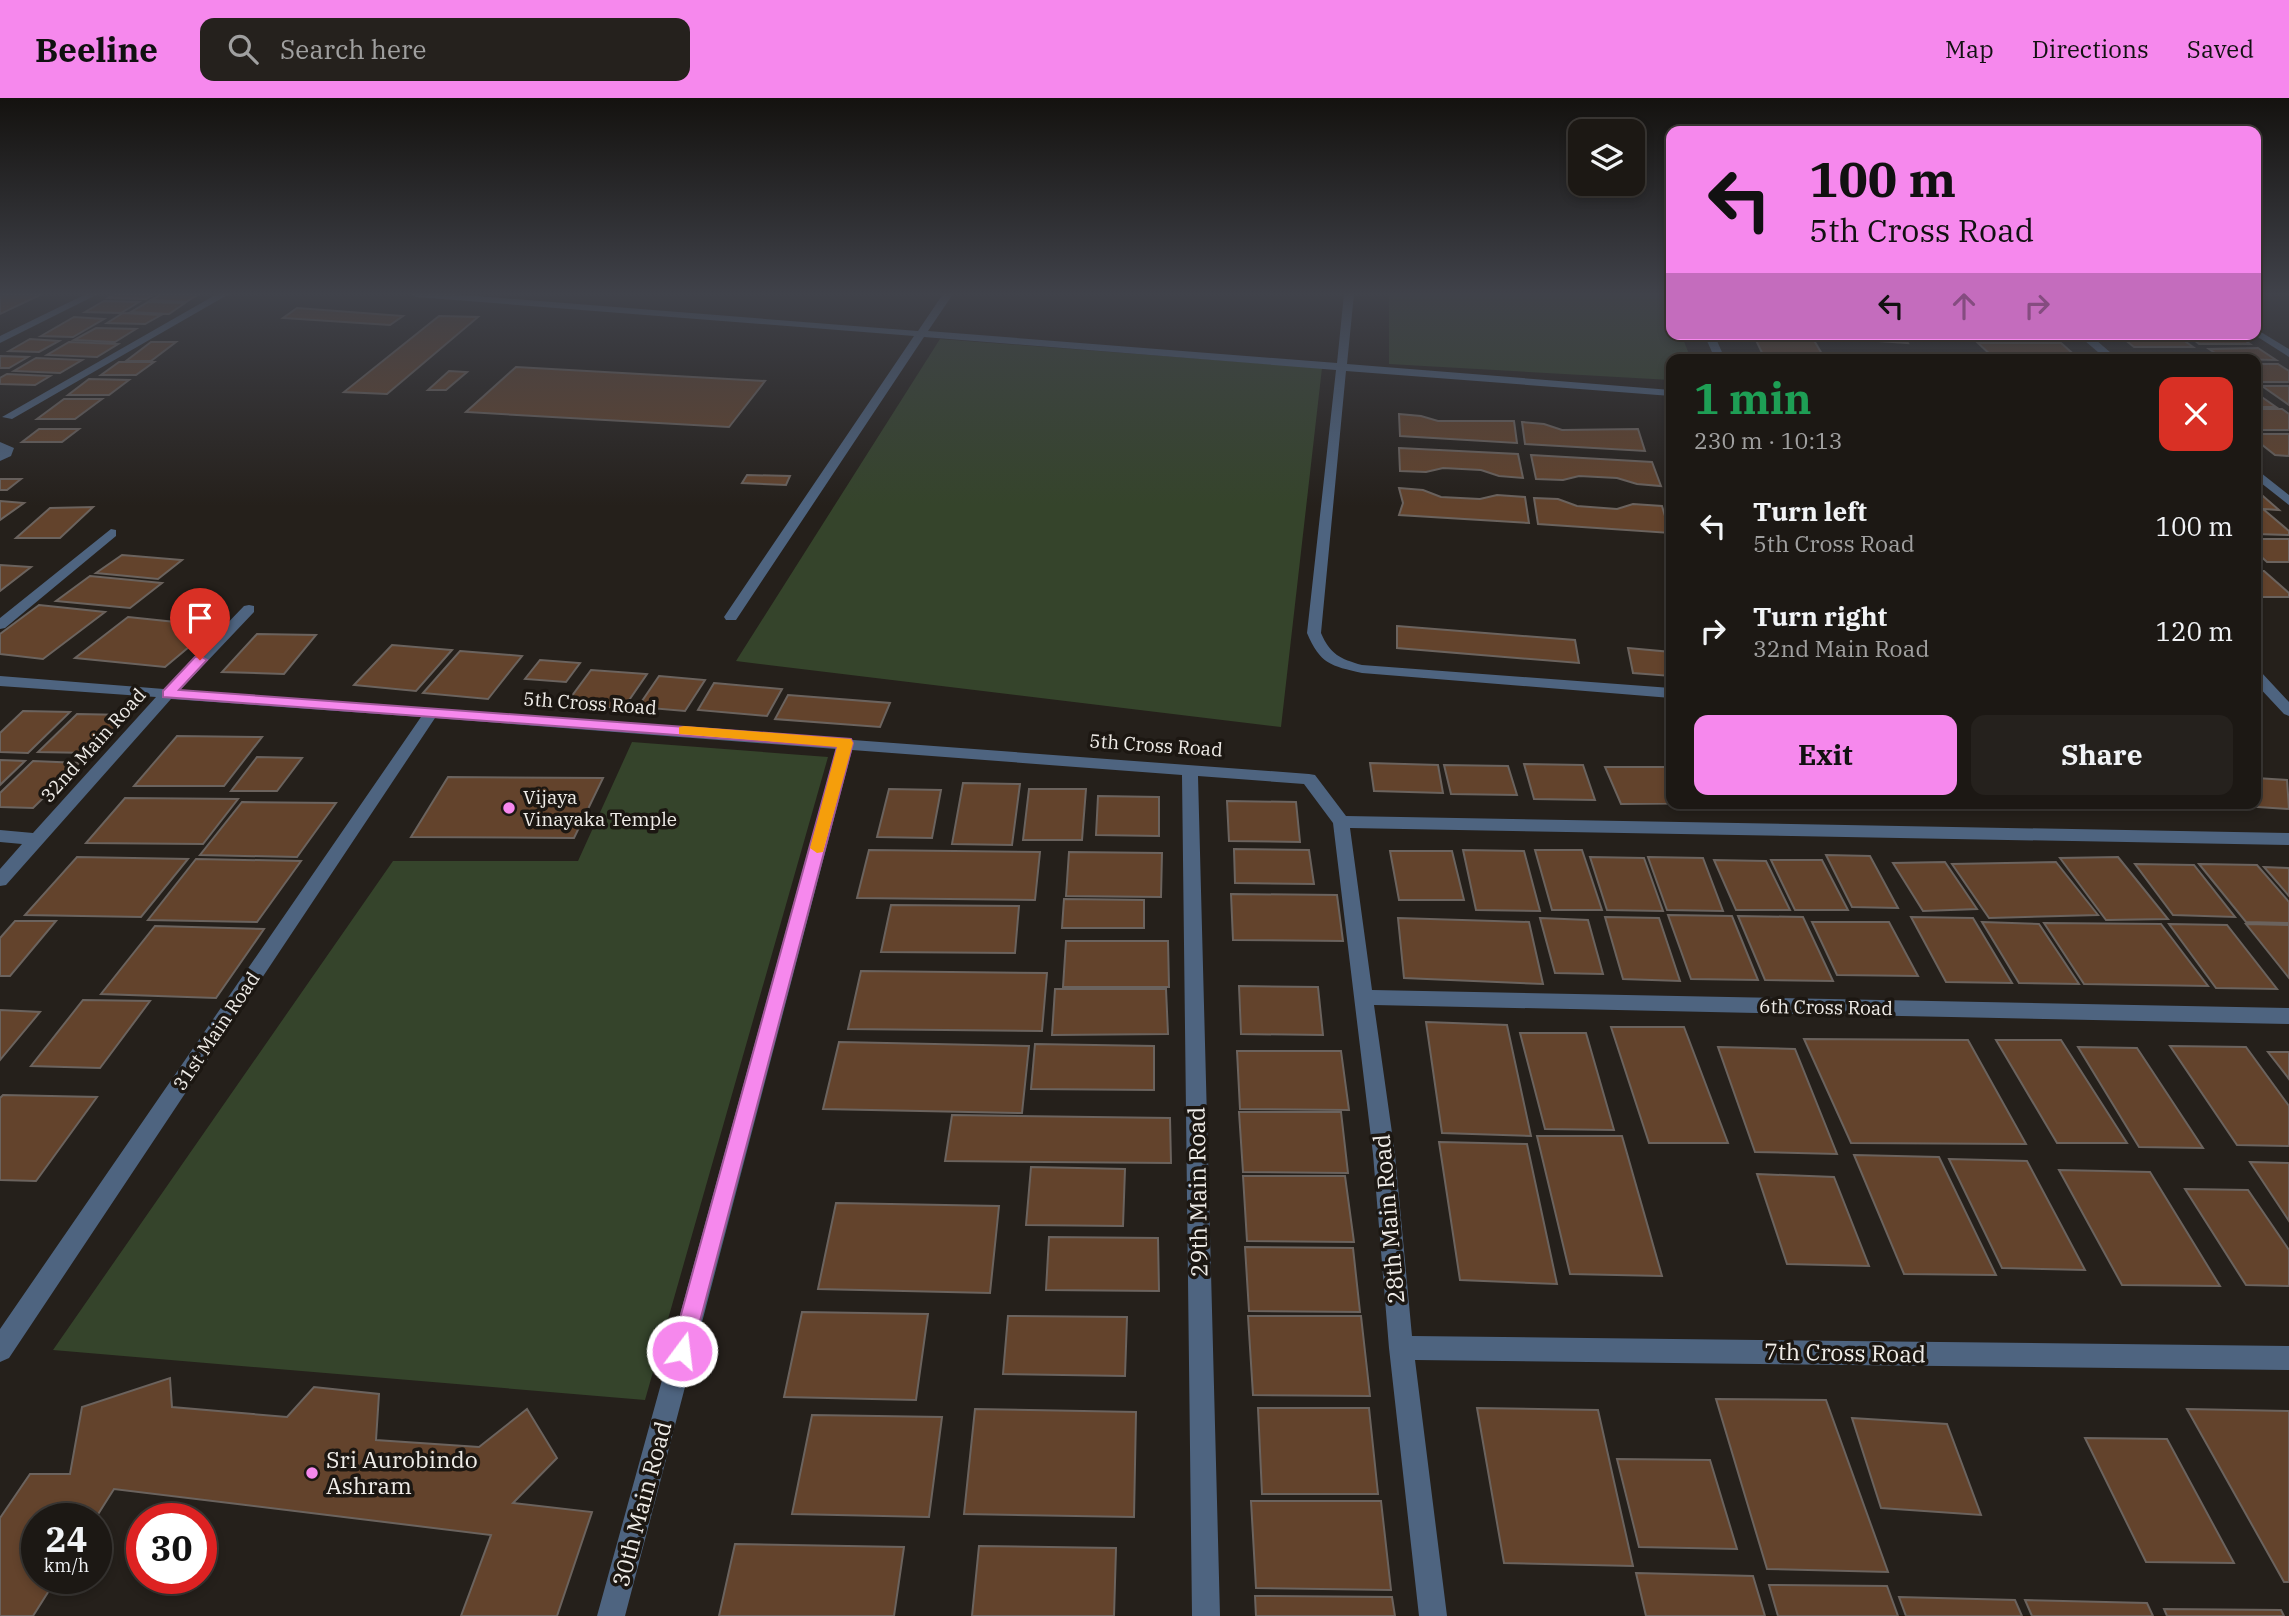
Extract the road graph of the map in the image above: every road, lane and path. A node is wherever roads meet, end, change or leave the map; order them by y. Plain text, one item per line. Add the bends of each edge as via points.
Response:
1 (100, 365) edge
2 (901, 365) edge
3 (1315, 365) edge
4 (1343, 367) junction
5 (1666, 393) edge
6 (8, 417) dead end
7 (2261, 477) edge
8 (2289, 501) edge
9 (111, 533) dead end
10 (249, 609) dead end
11 (731, 617) dead end
12 (0, 625) edge
13 (2261, 680) edge
14 (0, 681) edge
15 (1666, 693) edge
16 (167, 694) junction
17 (2289, 711) edge
18 (432, 712) junction
19 (846, 743) junction
20 (1190, 768) junction
21 (1341, 822) junction
22 (0, 836) edge
23 (37, 839) junction
24 (2289, 839) edge
25 (0, 880) edge
26 (1363, 997) junction
27 (2289, 1016) edge
28 (1401, 1348) junction
29 (0, 1350) edge
30 (2289, 1358) edge
31 (611, 1616) edge
32 (1206, 1616) edge
33 (1433, 1616) edge

1 - 6 street
2 - 11 street
3 - 4 street
4 - 5 street
4 - 15 street via 1314,633 1322,653 1330,661 1363,669
7 - 8 street
9 - 12 street
10 - 16 street, 32nd Main Road
13 - 17 street
14 - 16 street, 5th Cross Road
16 - 18 street, 5th Cross Road
16 - 23 street, 32nd Main Road
18 - 19 street, 5th Cross Road
18 - 29 street, 31st Main Road
19 - 20 street, 5th Cross Road
19 - 31 street, 30th Main Road
20 - 21 street, 5th Cross Road via 1309,779
20 - 32 street, 29th Main Road
21 - 24 street
21 - 26 street, 28th Main Road
22 - 23 street
23 - 25 street, 32nd Main Road
26 - 27 street, 6th Cross Road
26 - 28 street, 28th Main Road via 1384,1154
28 - 30 street, 7th Cross Road
28 - 33 street, 28th Main Road

